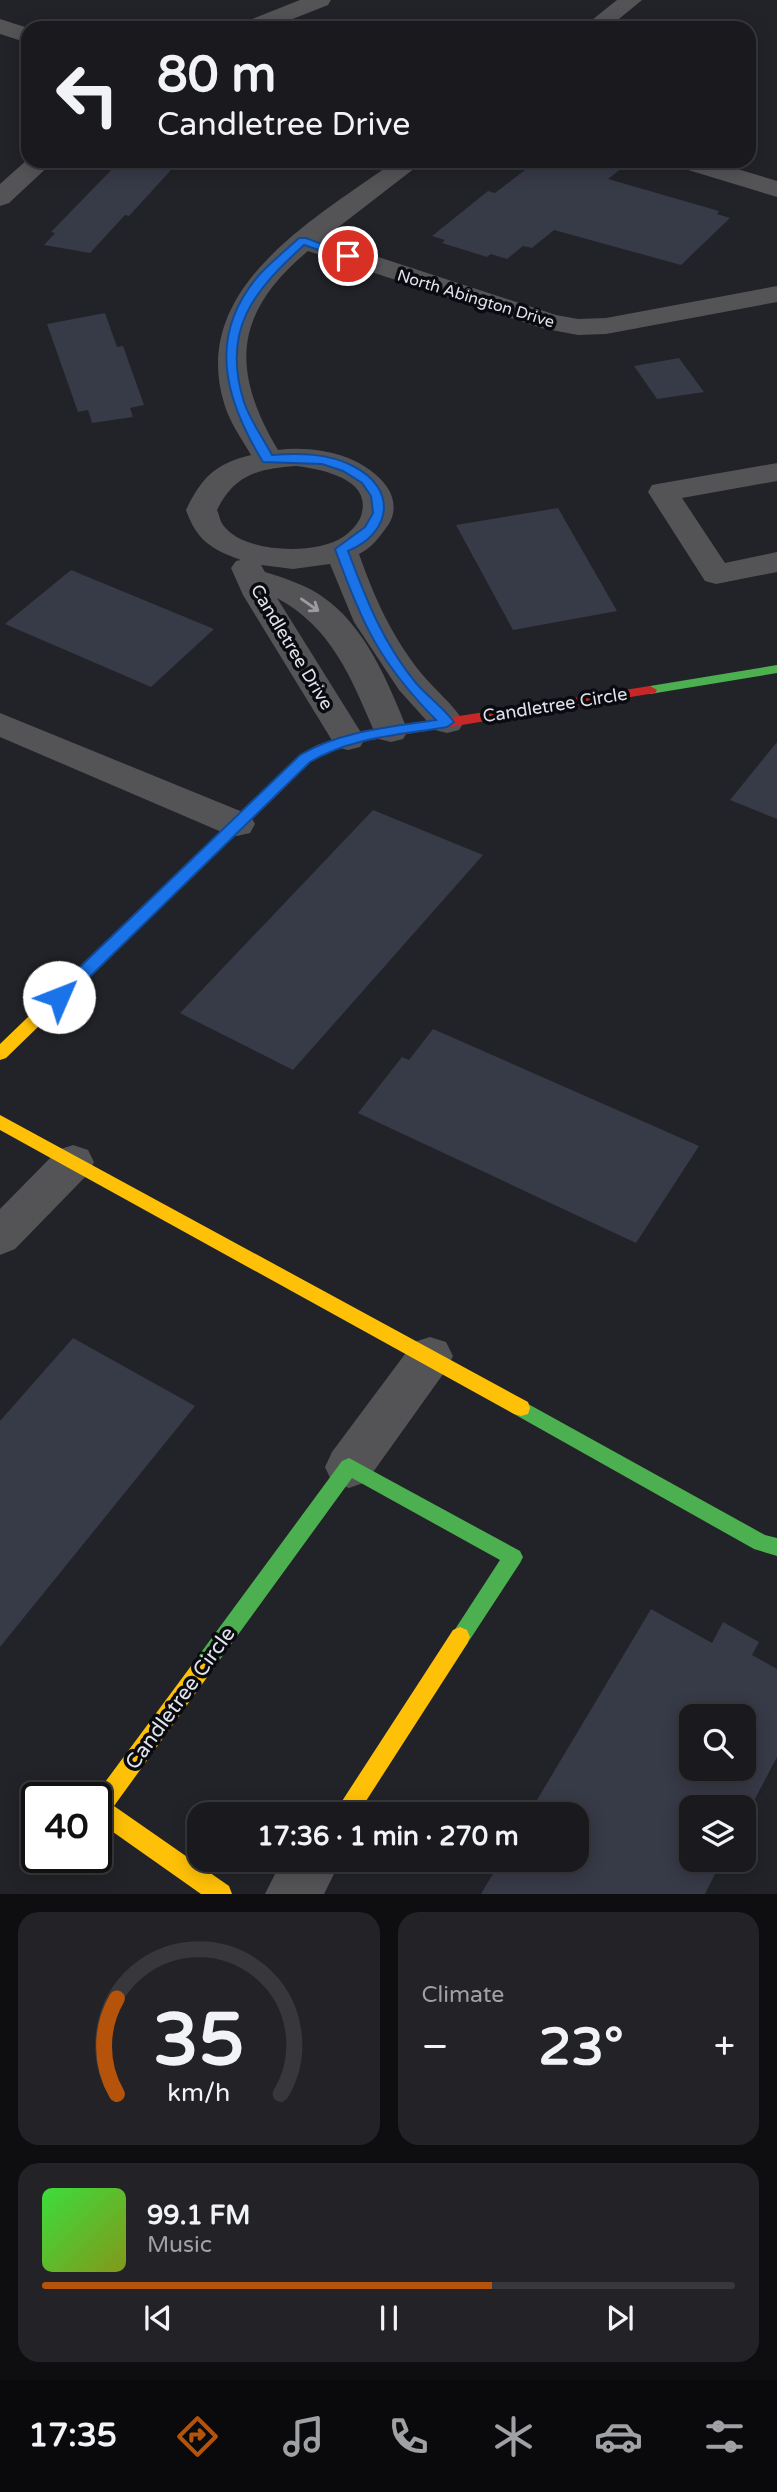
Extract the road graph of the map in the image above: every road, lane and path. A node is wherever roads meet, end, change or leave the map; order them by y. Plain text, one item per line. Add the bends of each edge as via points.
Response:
1 (320, 0) edge
2 (631, 0) edge
3 (268, 21) edge
4 (602, 21) edge
5 (0, 26) edge
6 (21, 34) edge
7 (33, 168) edge
8 (402, 168) edge
9 (708, 168) edge
10 (777, 188) edge
11 (0, 198) edge
12 (303, 241) junction
13 (777, 294) edge
14 (268, 459) junction
15 (777, 472) edge
16 (341, 549) junction
17 (777, 562) edge
18 (246, 565) junction
19 (777, 669) edge
20 (447, 722) junction
21 (0, 724) edge
22 (391, 732) junction
23 (348, 739) junction
24 (237, 824) junction
25 (0, 1054) edge
26 (0, 1122) edge
27 (73, 1162) junction
28 (0, 1237) edge
29 (430, 1356) junction
30 (349, 1467) junction
31 (777, 1548) edge
32 (352, 1802) edge
33 (306, 1872) edge
34 (221, 1894) edge
35 (292, 1894) edge

1 - 3 street
2 - 4 street
5 - 6 street
7 - 11 street
8 - 12 street
9 - 10 street
12 - 13 street, North Abington Drive via 572,327 606,326
12 - 14 street via 278,261 252,292 232,342 231,368 239,404
14 - 16 street, Candletree Drive via 323,460 348,468 367,481 377,496 379,513 371,529
14 - 18 street, Candletree Drive via 220,478 207,493 202,510 207,527
15 - 17 street via 663,492 716,574
16 - 18 street, Candletree Drive
16 - 20 street via 364,612 384,650
18 -> 22 street via 332,620 367,674
18 - 23 street, Candletree Drive
19 - 20 street, Candletree Circle
20 - 22 street, Candletree Circle
21 - 24 street
22 - 23 street, Candletree Circle
23 - 24 street, Candletree Circle via 305,759
24 - 25 street, Candletree Circle
26 - 27 street
27 - 28 street
27 - 29 street
29 - 30 street, Candletree Circle
29 - 31 street
30 - 32 street via 513,1556
30 - 34 street, Candletree Circle via 99,1809
33 - 35 street

